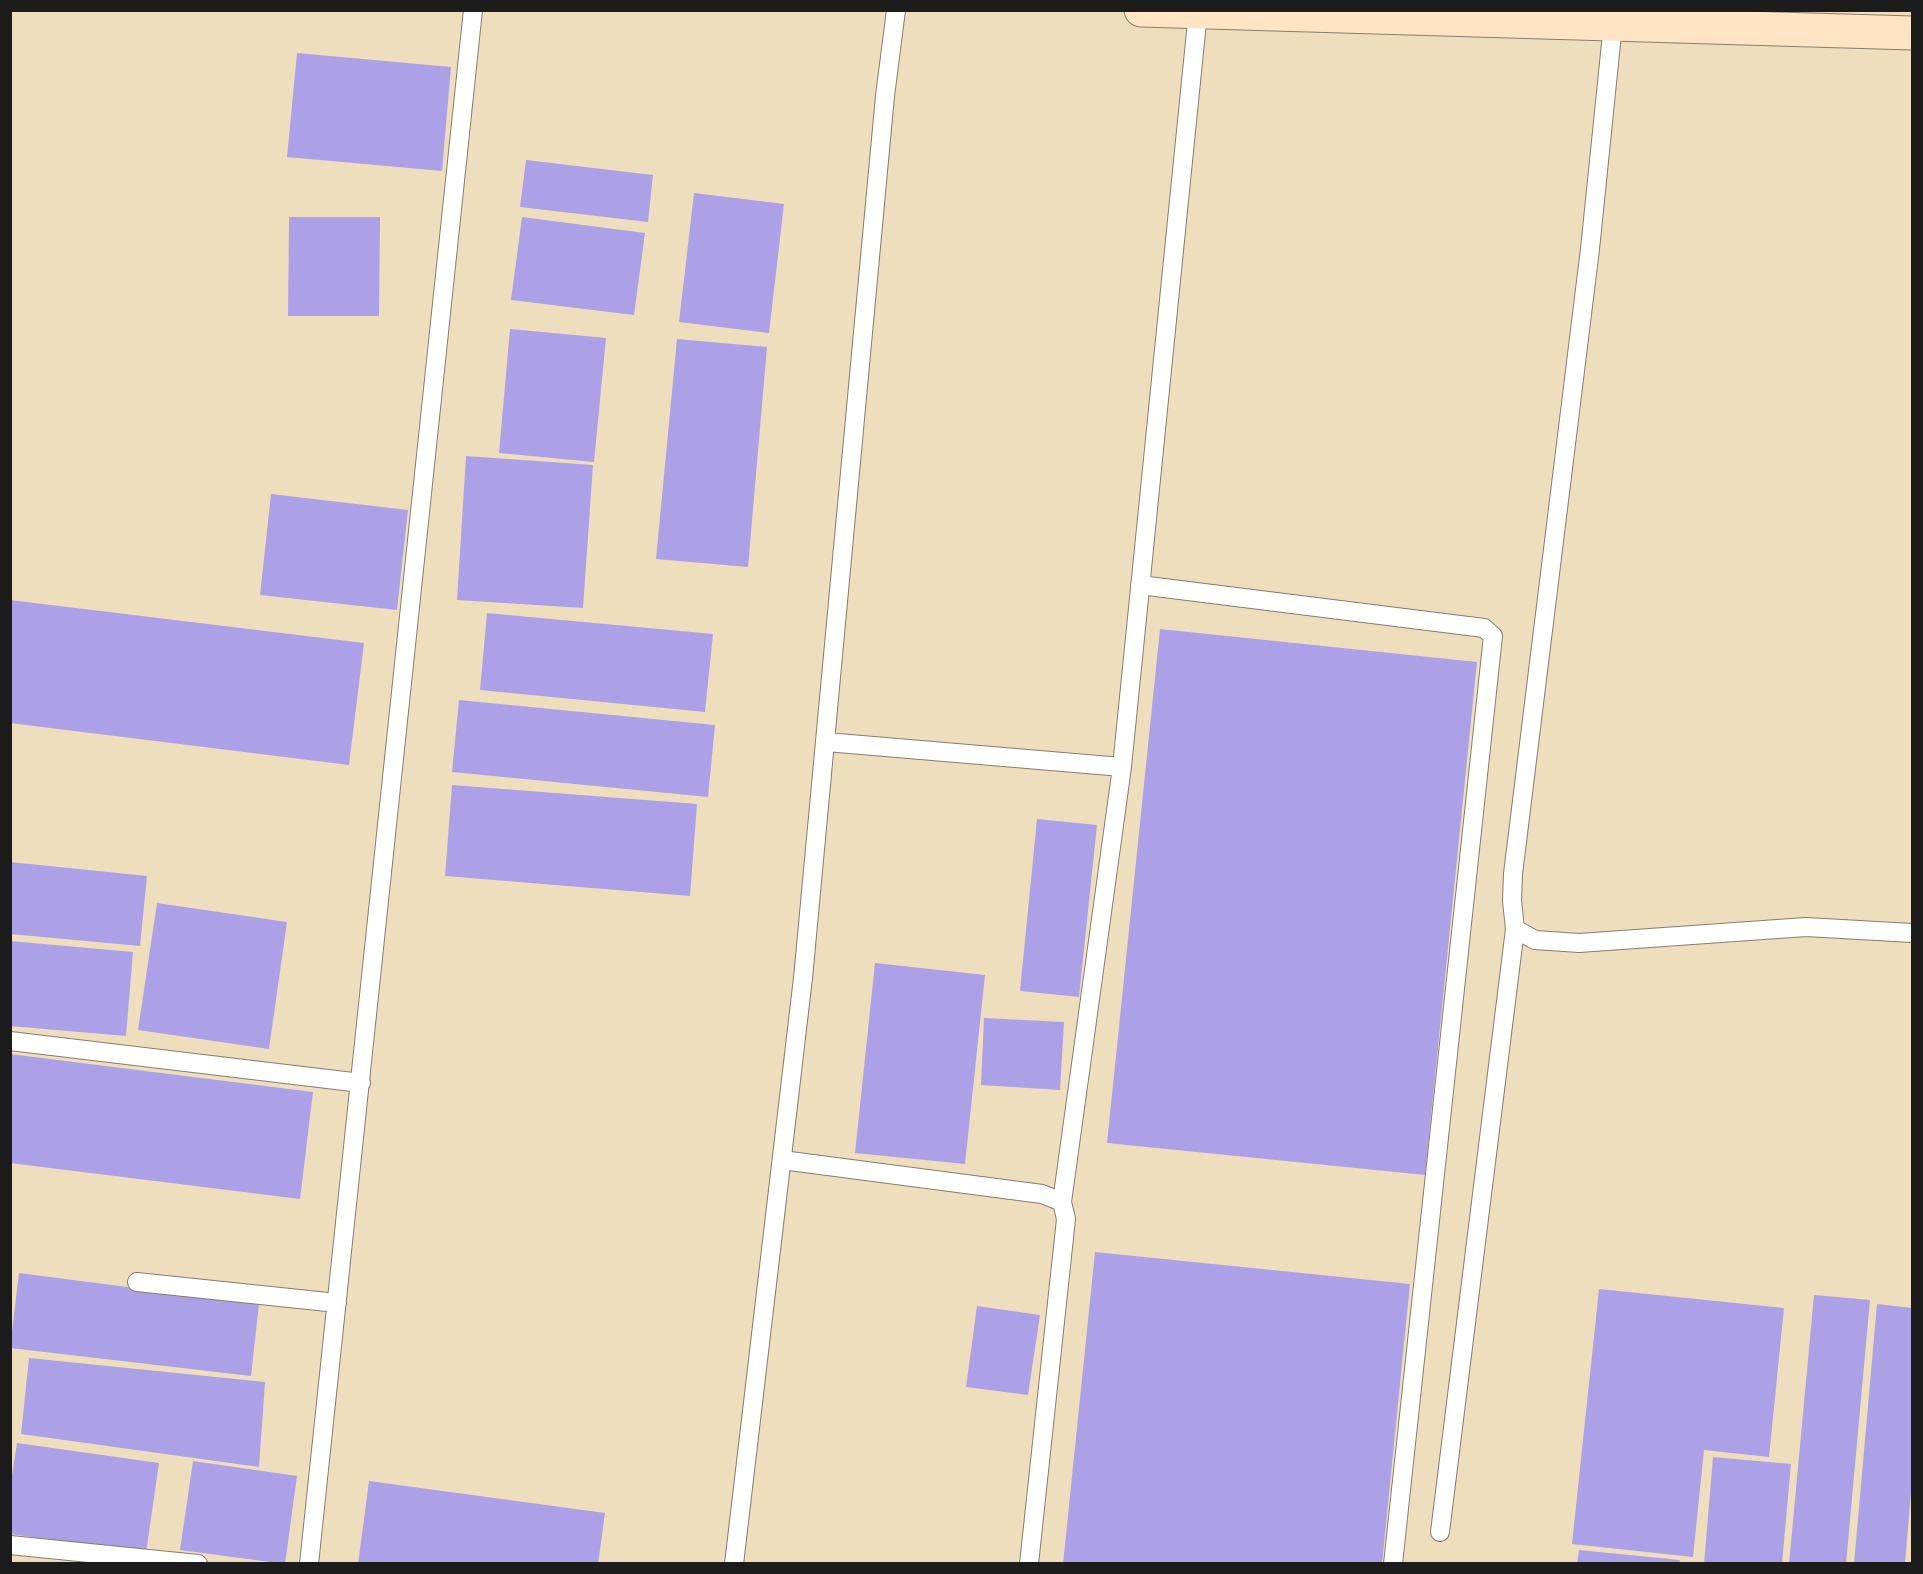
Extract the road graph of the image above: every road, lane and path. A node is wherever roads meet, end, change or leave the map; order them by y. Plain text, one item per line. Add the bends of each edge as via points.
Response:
1 (473, 10) edge
2 (896, 10) edge
3 (1141, 10) edge
4 (1198, 12) junction
5 (1613, 24) junction
6 (1912, 33) edge
7 (1140, 585) junction
8 (826, 742) junction
9 (1122, 767) junction
10 (1515, 928) junction
11 (1912, 933) edge
12 (10, 1041) edge
13 (360, 1083) junction
14 (782, 1160) junction
15 (1062, 1202) junction
16 (137, 1282) dead end
17 (337, 1303) junction
18 (1440, 1533) dead end
19 (10, 1545) edge
20 (198, 1563) edge
21 (309, 1563) edge
22 (734, 1563) edge
23 (1029, 1563) edge
24 (1393, 1563) edge

1 - 13 lane
2 - 8 lane
3 - 4 main road
4 - 5 main road
4 - 7 lane
5 - 6 main road
5 - 10 lane via 1590,249 1513,874
7 - 9 lane
7 - 24 lane via 1484,628 1493,636
8 - 9 lane
8 - 14 lane
9 - 15 lane
10 - 11 lane via 1535,940 1579,943 1806,927
10 - 18 lane
12 - 13 lane
13 - 17 lane
14 - 15 lane via 1042,1194
14 - 22 lane
15 - 23 lane via 1066,1219
16 - 17 lane
17 - 21 lane
19 - 20 lane

